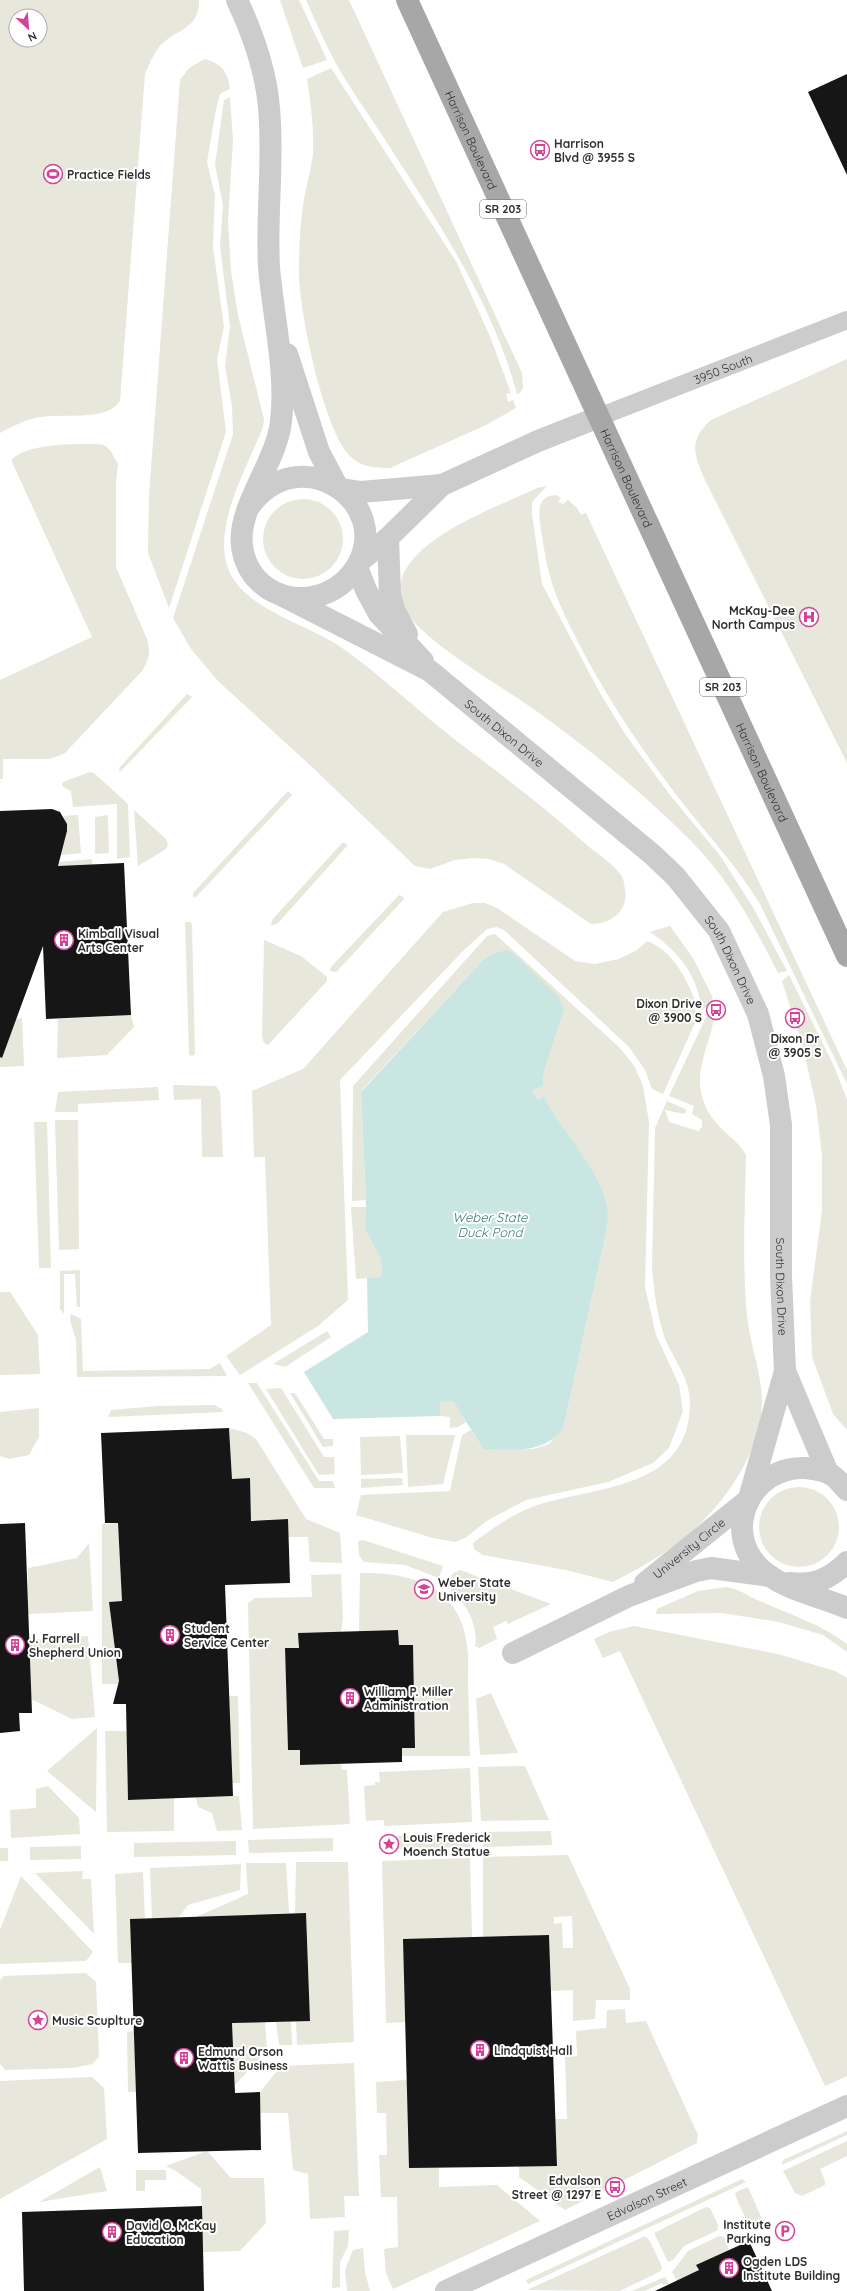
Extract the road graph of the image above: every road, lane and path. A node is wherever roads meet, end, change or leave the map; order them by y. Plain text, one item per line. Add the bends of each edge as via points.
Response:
1 (237, 0) edge
2 (407, 0) edge
3 (275, 316) junction
4 (847, 320) edge
5 (599, 417) junction
6 (442, 485) junction
7 (339, 488) junction
8 (250, 507) junction
9 (388, 538) junction
10 (358, 564) junction
11 (282, 595) junction
12 (424, 663) junction
13 (847, 956) edge
14 (785, 1371) junction
15 (839, 1478) edge
16 (749, 1499) junction
17 (847, 1562) edge
18 (774, 1579) junction
19 (629, 1596) junction
20 (847, 1608) edge
21 (513, 1653) dead end
22 (847, 2106) edge
23 (446, 2291) edge

1 - 3 street via 260,58 269,108 270,268
2 - 5 main road, Harrison Boulevard / SR 203
3 - 7 street via 317,446
3 - 8 street via 282,389 282,420 278,438
4 - 5 street, 3950 South
5 - 6 street via 538,441
5 - 13 main road, Harrison Boulevard / SR 203
6 - 7 street via 361,492
6 - 9 street
7 - 8 street via 326,480 305,476 283,479 264,490
7 - 10 street via 356,507 361,517 364,539
8 - 11 street via 242,532 245,558 259,581
9 - 10 street
9 - 12 street via 390,595 396,612
10 - 11 street via 341,586 318,597 294,598
10 - 12 street, South Dixon Drive via 366,590 379,614
11 - 12 street, South Dixon Drive
12 - 14 street, South Dixon Drive via 653,855 702,907 731,952 758,1014 768,1048 779,1107 782,1334
14 - 15 street, South Dixon Drive
14 - 16 street, South Dixon Drive
15 - 16 street, University Circle via 800,1468 781,1471 764,1481
16 - 18 street, South Dixon Drive via 742,1525 745,1544 755,1562
16 - 19 street, University Circle
17 - 18 street via 837,1572 818,1581 797,1584
18 - 19 street, University Circle via 711,1568 696,1571
18 - 20 street
19 - 21 street, University Circle
22 - 23 street, Edvalson Street

